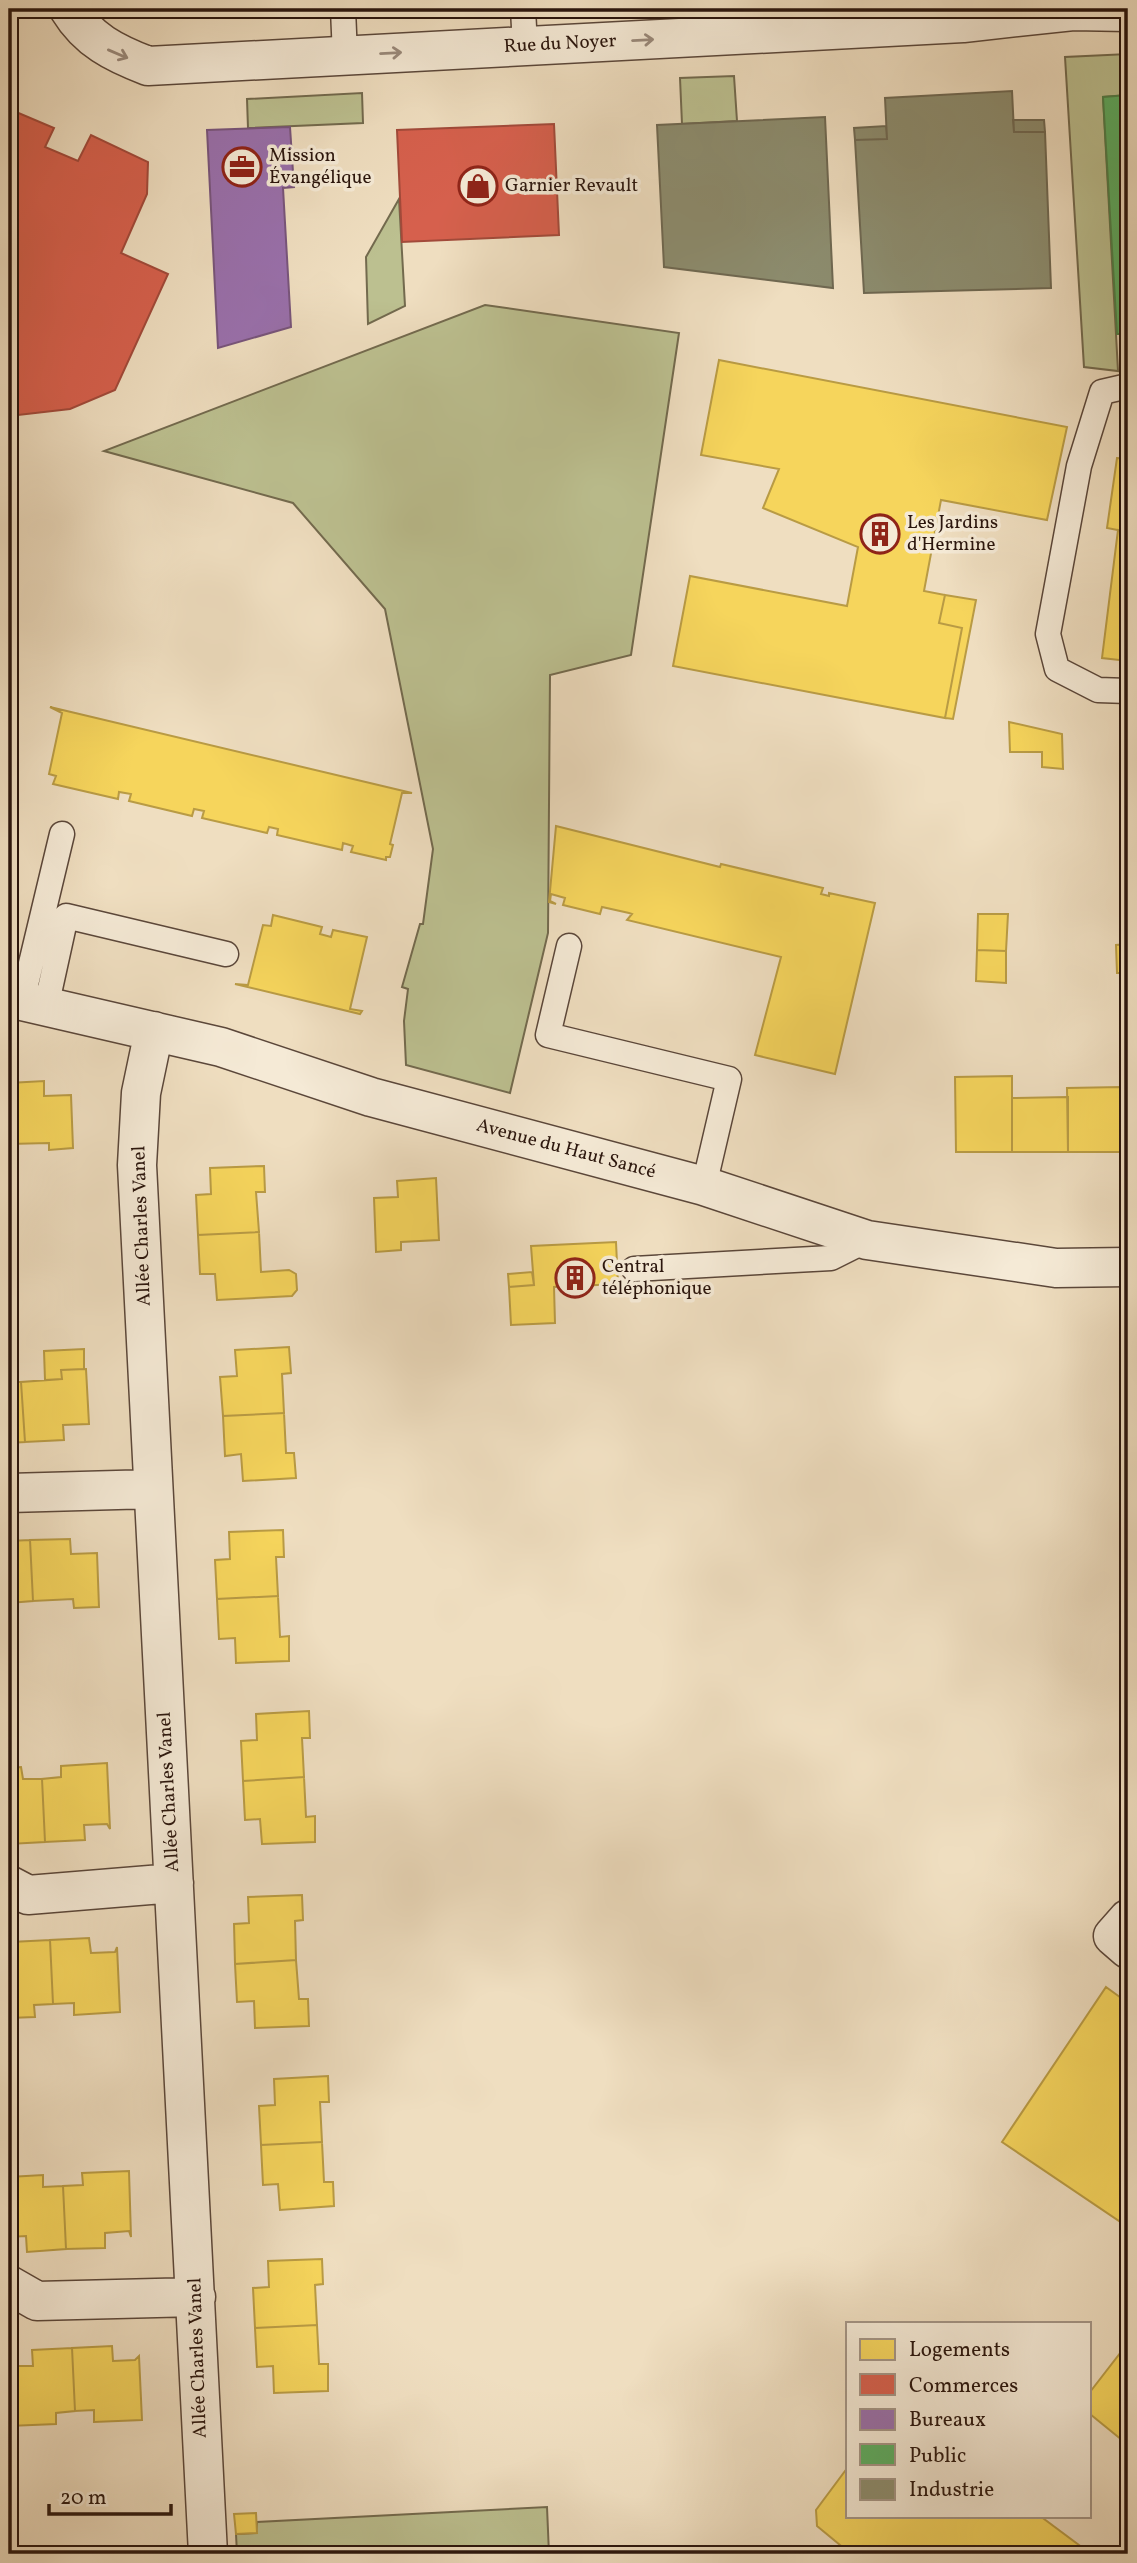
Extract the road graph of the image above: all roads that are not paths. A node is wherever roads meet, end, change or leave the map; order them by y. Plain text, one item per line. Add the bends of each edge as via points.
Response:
1 (69, 9) edge
2 (343, 9) edge
3 (523, 9) edge
4 (1073, 10) edge
5 (1128, 12) edge
6 (525, 46) junction
7 (345, 56) junction
8 (1128, 386) edge
9 (1128, 691) edge
10 (62, 834) dead end
11 (569, 946) dead end
12 (226, 954) dead end
13 (25, 1002) edge
14 (154, 1031) junction
15 (704, 1186) junction
16 (867, 1240) junction
17 (1128, 1267) edge
18 (634, 1269) dead end
19 (153, 1489) junction
20 (9, 1493) edge
21 (174, 1883) junction
22 (9, 1885) edge
23 (1128, 1919) edge
24 (1128, 1949) edge
25 (9, 2286) edge
26 (195, 2297) junction
27 (208, 2554) edge

1 -> 7 street, Rue du Noyer via 79,26 107,50 148,66
2 - 7 lane
3 - 6 lane
4 - 5 street, Rue du Noyer
6 -> 4 street, Rue du Noyer via 963,23
7 -> 6 street, Rue du Noyer
8 - 9 lane via 1101,392 1079,466 1048,634 1057,669 1098,690
10 - 13 lane
11 - 15 lane via 548,1035 729,1079
12 - 13 lane via 66,916
13 - 14 street, Avenue du Haut Sancé
14 - 15 street, Avenue du Haut Sancé via 221,1047 371,1097
14 - 19 street, Allée Charles Vanel via 141,1093 137,1165
15 - 16 street, Avenue du Haut Sancé
16 - 17 street, Avenue du Haut Sancé via 1056,1268
16 - 18 lane via 831,1258
19 - 20 street
19 - 21 street, Allée Charles Vanel
21 - 22 street via 28,1895
21 - 26 street, Allée Charles Vanel
23 - 24 street via 1113,1936
25 - 26 street via 37,2301
26 - 27 street, Allée Charles Vanel

